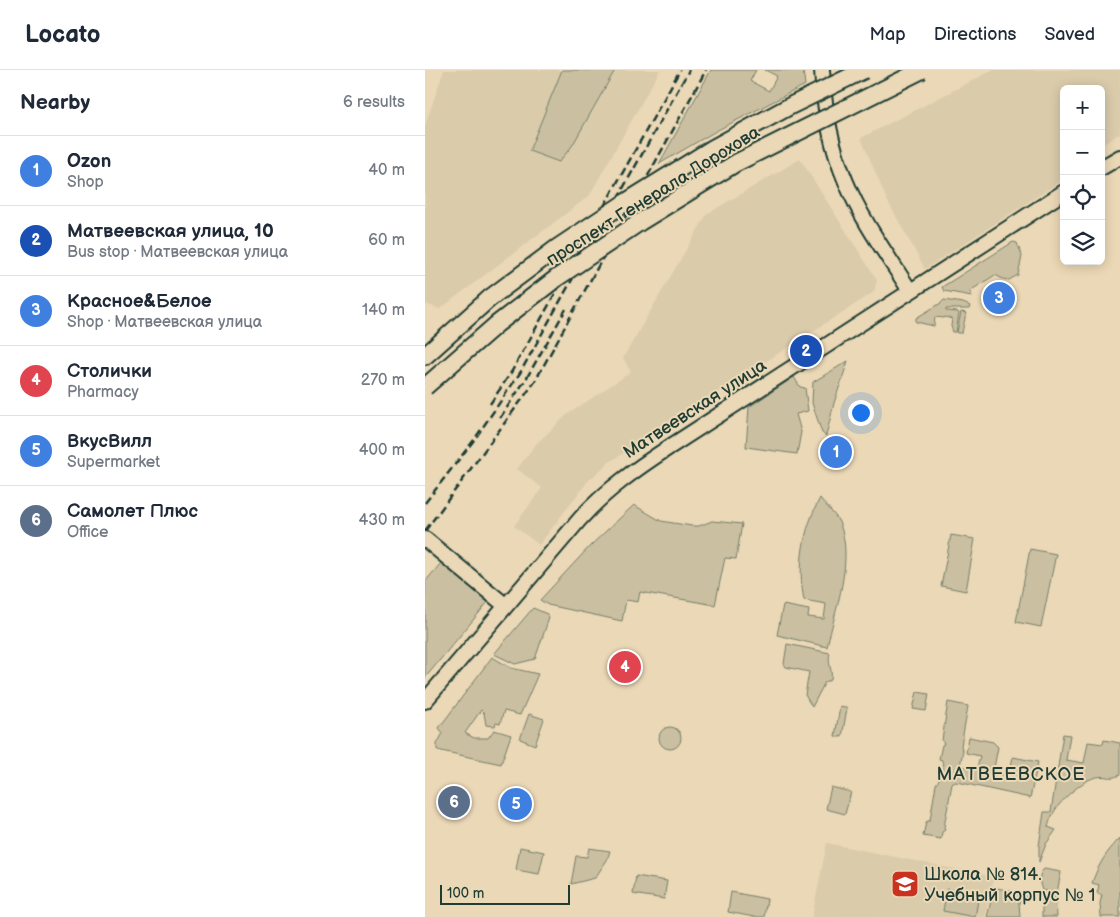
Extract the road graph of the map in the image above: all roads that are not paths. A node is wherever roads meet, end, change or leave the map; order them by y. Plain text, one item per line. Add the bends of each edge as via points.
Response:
1 (822, 70) edge
2 (864, 70) edge
3 (922, 70) edge
4 (1120, 157) edge
5 (1105, 166) edge
6 (1060, 195) edge
7 (910, 291) junction
8 (490, 298) junction
9 (425, 348) edge
10 (425, 356) edge
11 (425, 387) edge
12 (425, 539) edge
13 (506, 606) junction
14 (425, 701) edge

1 - 7 street via 825,105 847,183 862,215
2 - 8 main road, проспект Генерала Дорохова, bridge via 713,148 557,248
3 - 11 main road, проспект Генерала Дорохова, bridge via 736,163 640,222 558,277 497,324
4 - 5 street
6 - 7 street, Матвеевская улица
7 - 13 street, Матвеевская улица via 618,483 591,507
8 - 9 main road
8 - 10 main road, проспект Генерала Дорохова
12 - 13 street
13 - 14 street, Матвеевская улица

